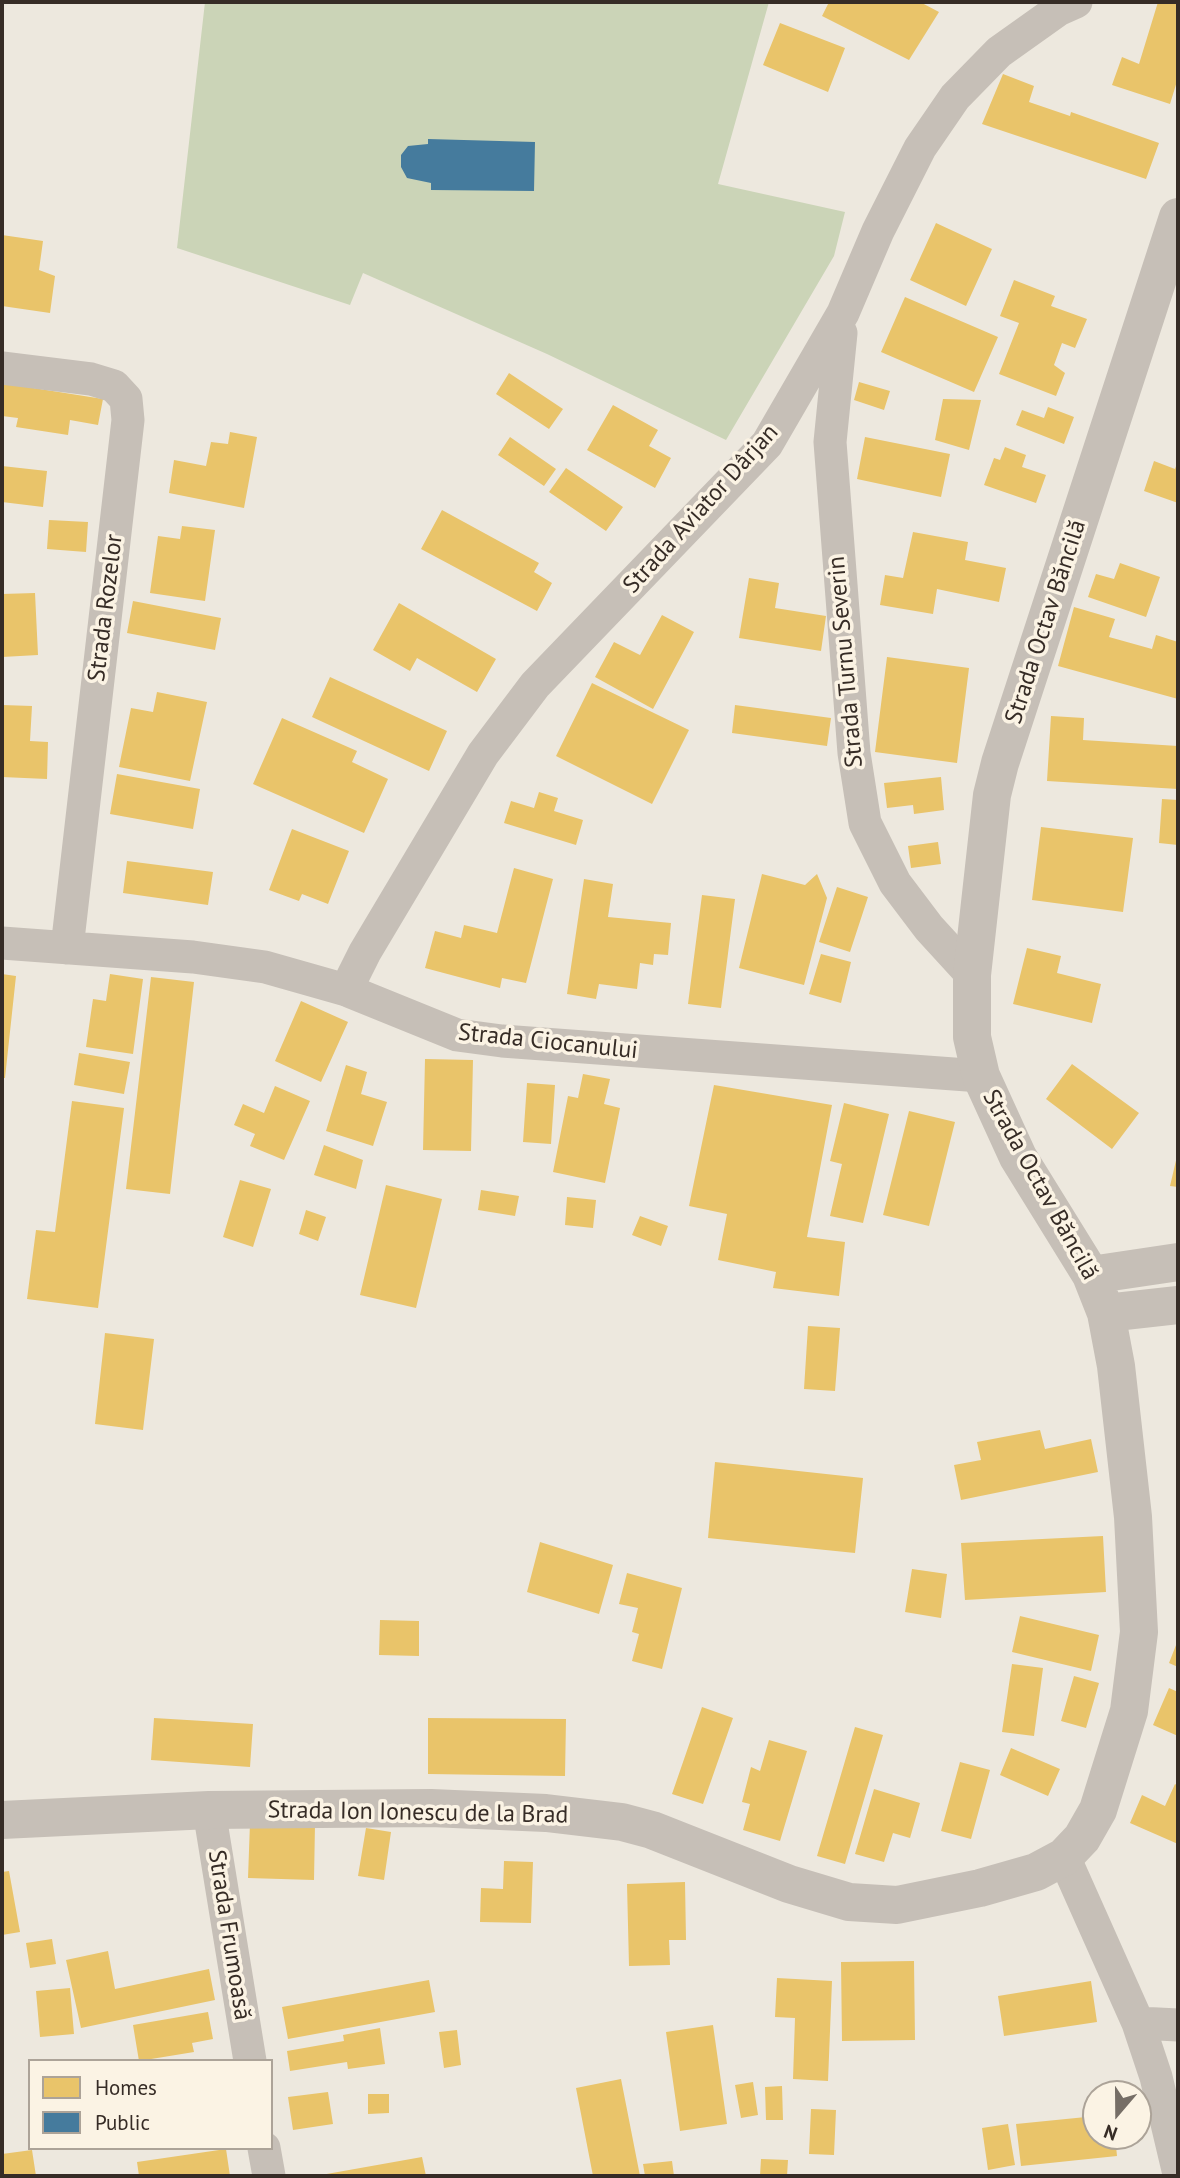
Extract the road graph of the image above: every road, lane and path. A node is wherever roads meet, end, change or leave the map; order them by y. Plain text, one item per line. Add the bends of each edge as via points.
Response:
1 (1076, 2) edge
2 (1178, 217) edge
3 (843, 313) junction
4 (2, 368) edge
5 (2, 943) edge
6 (67, 948) junction
7 (972, 975) junction
8 (346, 990) junction
9 (981, 1076) junction
10 (1178, 1262) edge
11 (1091, 1275) junction
12 (1178, 1305) edge
13 (1106, 1313) junction
14 (209, 1810) junction
15 (2, 1820) edge
16 (1064, 1857) junction
17 (1138, 2023) junction
18 (1178, 2025) edge
19 (250, 2059) edge
20 (264, 2150) edge
21 (1178, 2169) edge
22 (269, 2176) edge

1 - 3 street, Strada Aviator Dârjan via 999,52 955,97 920,148
2 - 7 street, Strada Octav Băncilă via 1000,763 992,795
3 - 7 street, Strada Turnu Severin via 830,442 854,753 865,823 895,883
3 - 8 street, Strada Aviator Dârjan via 766,444 535,685 482,754
4 - 6 street, Strada Rozelor via 91,379 114,386 126,399 128,420
5 - 6 street, Strada Ciocanului
6 - 8 street, Strada Ciocanului via 253,965
7 - 9 street, Strada Octav Băncilă via 972,1037
8 - 9 street, Strada Ciocanului via 457,1035
9 - 11 street, Strada Octav Băncilă via 1018,1157
10 - 11 street
11 - 13 street, Strada Octav Băncilă
12 - 13 street
13 - 16 street, Strada Octav Băncilă via 1131,1503 1139,1632 1129,1711 1098,1810
14 - 15 street, Strada Ion Ionescu de la Brad
14 - 16 street, Strada Ion Ionescu de la Brad via 431,1808 622,1822 849,1902 897,1905 1036,1872
14 - 19 street, Strada Frumoasă
16 - 17 street
17 - 18 street
17 - 21 street
20 - 22 street

